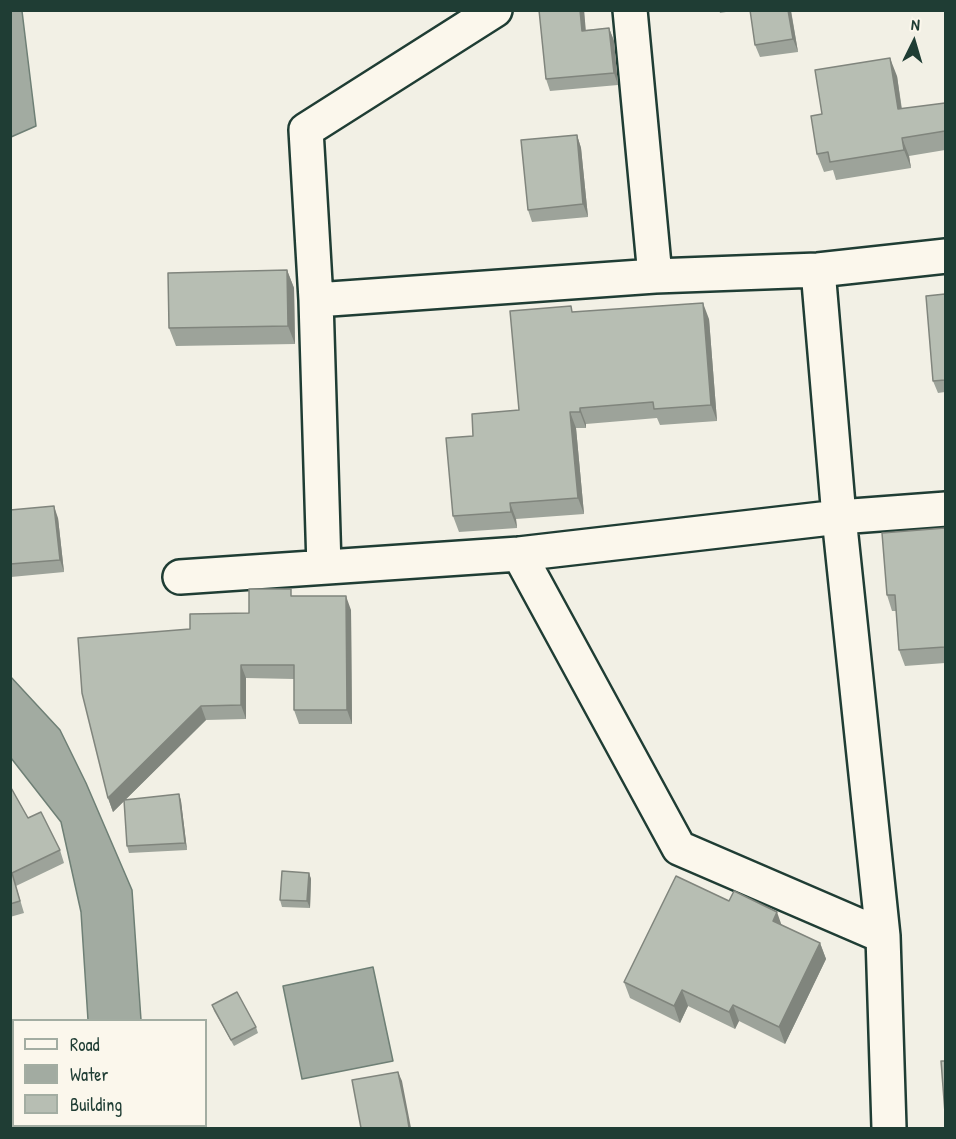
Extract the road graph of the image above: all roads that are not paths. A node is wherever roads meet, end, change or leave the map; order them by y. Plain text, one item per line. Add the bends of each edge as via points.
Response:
1 (495, 10) edge
2 (630, 10) edge
3 (945, 256) edge
4 (818, 270) junction
5 (655, 276) junction
6 (316, 300) junction
7 (945, 510) edge
8 (839, 517) junction
9 (519, 554) junction
10 (324, 567) junction
11 (180, 577) dead end
12 (883, 936) junction
13 (889, 1128) edge

1 - 6 street via 306,130
2 - 5 street
3 - 4 street
4 - 5 street
4 - 8 street
5 - 6 street
6 - 10 street
7 - 8 street
8 - 9 street
8 - 12 street
9 - 10 street
9 - 12 street via 679,848
10 - 11 street
12 - 13 street

